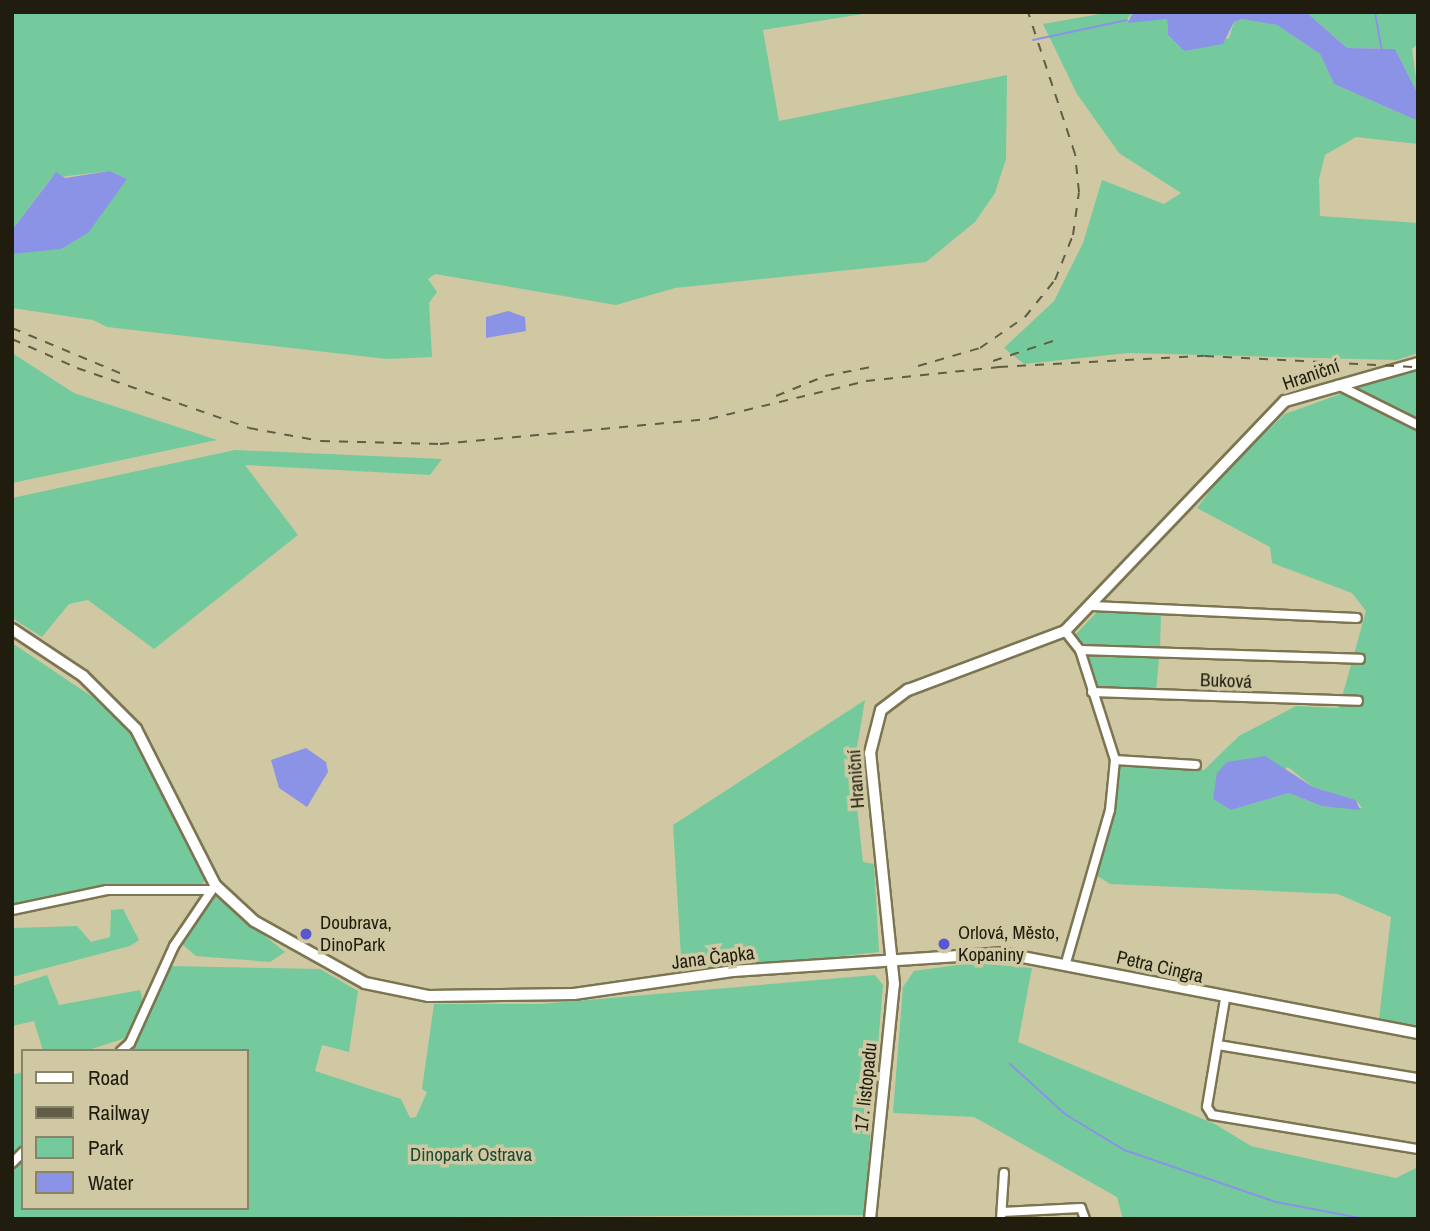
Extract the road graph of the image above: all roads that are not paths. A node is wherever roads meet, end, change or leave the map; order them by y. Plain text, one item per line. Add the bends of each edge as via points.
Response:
1 (1418, 363) edge
2 (1335, 384) junction
3 (1418, 425) edge
4 (1092, 606) junction
5 (1357, 618) dead end
6 (12, 629) edge
7 (1065, 631) junction
8 (1080, 650) junction
9 (1360, 660) dead end
10 (1092, 692) junction
11 (1358, 701) dead end
12 (1115, 760) junction
13 (1196, 765) dead end
14 (213, 887) junction
15 (12, 910) edge
16 (893, 959) junction
17 (1066, 962) junction
18 (1225, 999) junction
19 (1418, 1033) edge
20 (1218, 1045) junction
21 (123, 1049) edge
22 (1418, 1078) edge
23 (1418, 1149) edge
24 (1004, 1173) dead end
25 (1001, 1215) edge
26 (870, 1219) edge
27 (1086, 1219) edge

1 - 2 street, Hraniční
2 - 3 street
2 - 4 street, Hraniční via 1293,397 1264,418
4 - 5 street
4 - 7 street, Hraniční
6 - 14 street via 83,676 136,729
7 - 8 street
7 - 16 street, Hraniční via 908,690 877,718 870,753
8 - 9 street
8 - 10 street
10 - 11 street, Buková
10 - 12 street
12 - 13 street
12 - 17 street via 1110,810
14 - 15 street via 107,890
14 - 16 street, Jana Čapka via 254,921 365,983 428,996 539,995
14 - 21 street via 174,946
16 - 17 street, Petra Cingra via 1002,953
16 - 26 street, 17. listopadu
17 - 18 street, Petra Cingra via 1156,987
18 - 19 street, Petra Cingra
18 - 20 street
20 - 22 street
20 - 23 street via 1207,1107 1212,1115
24 - 25 street
25 - 27 street via 1081,1208

